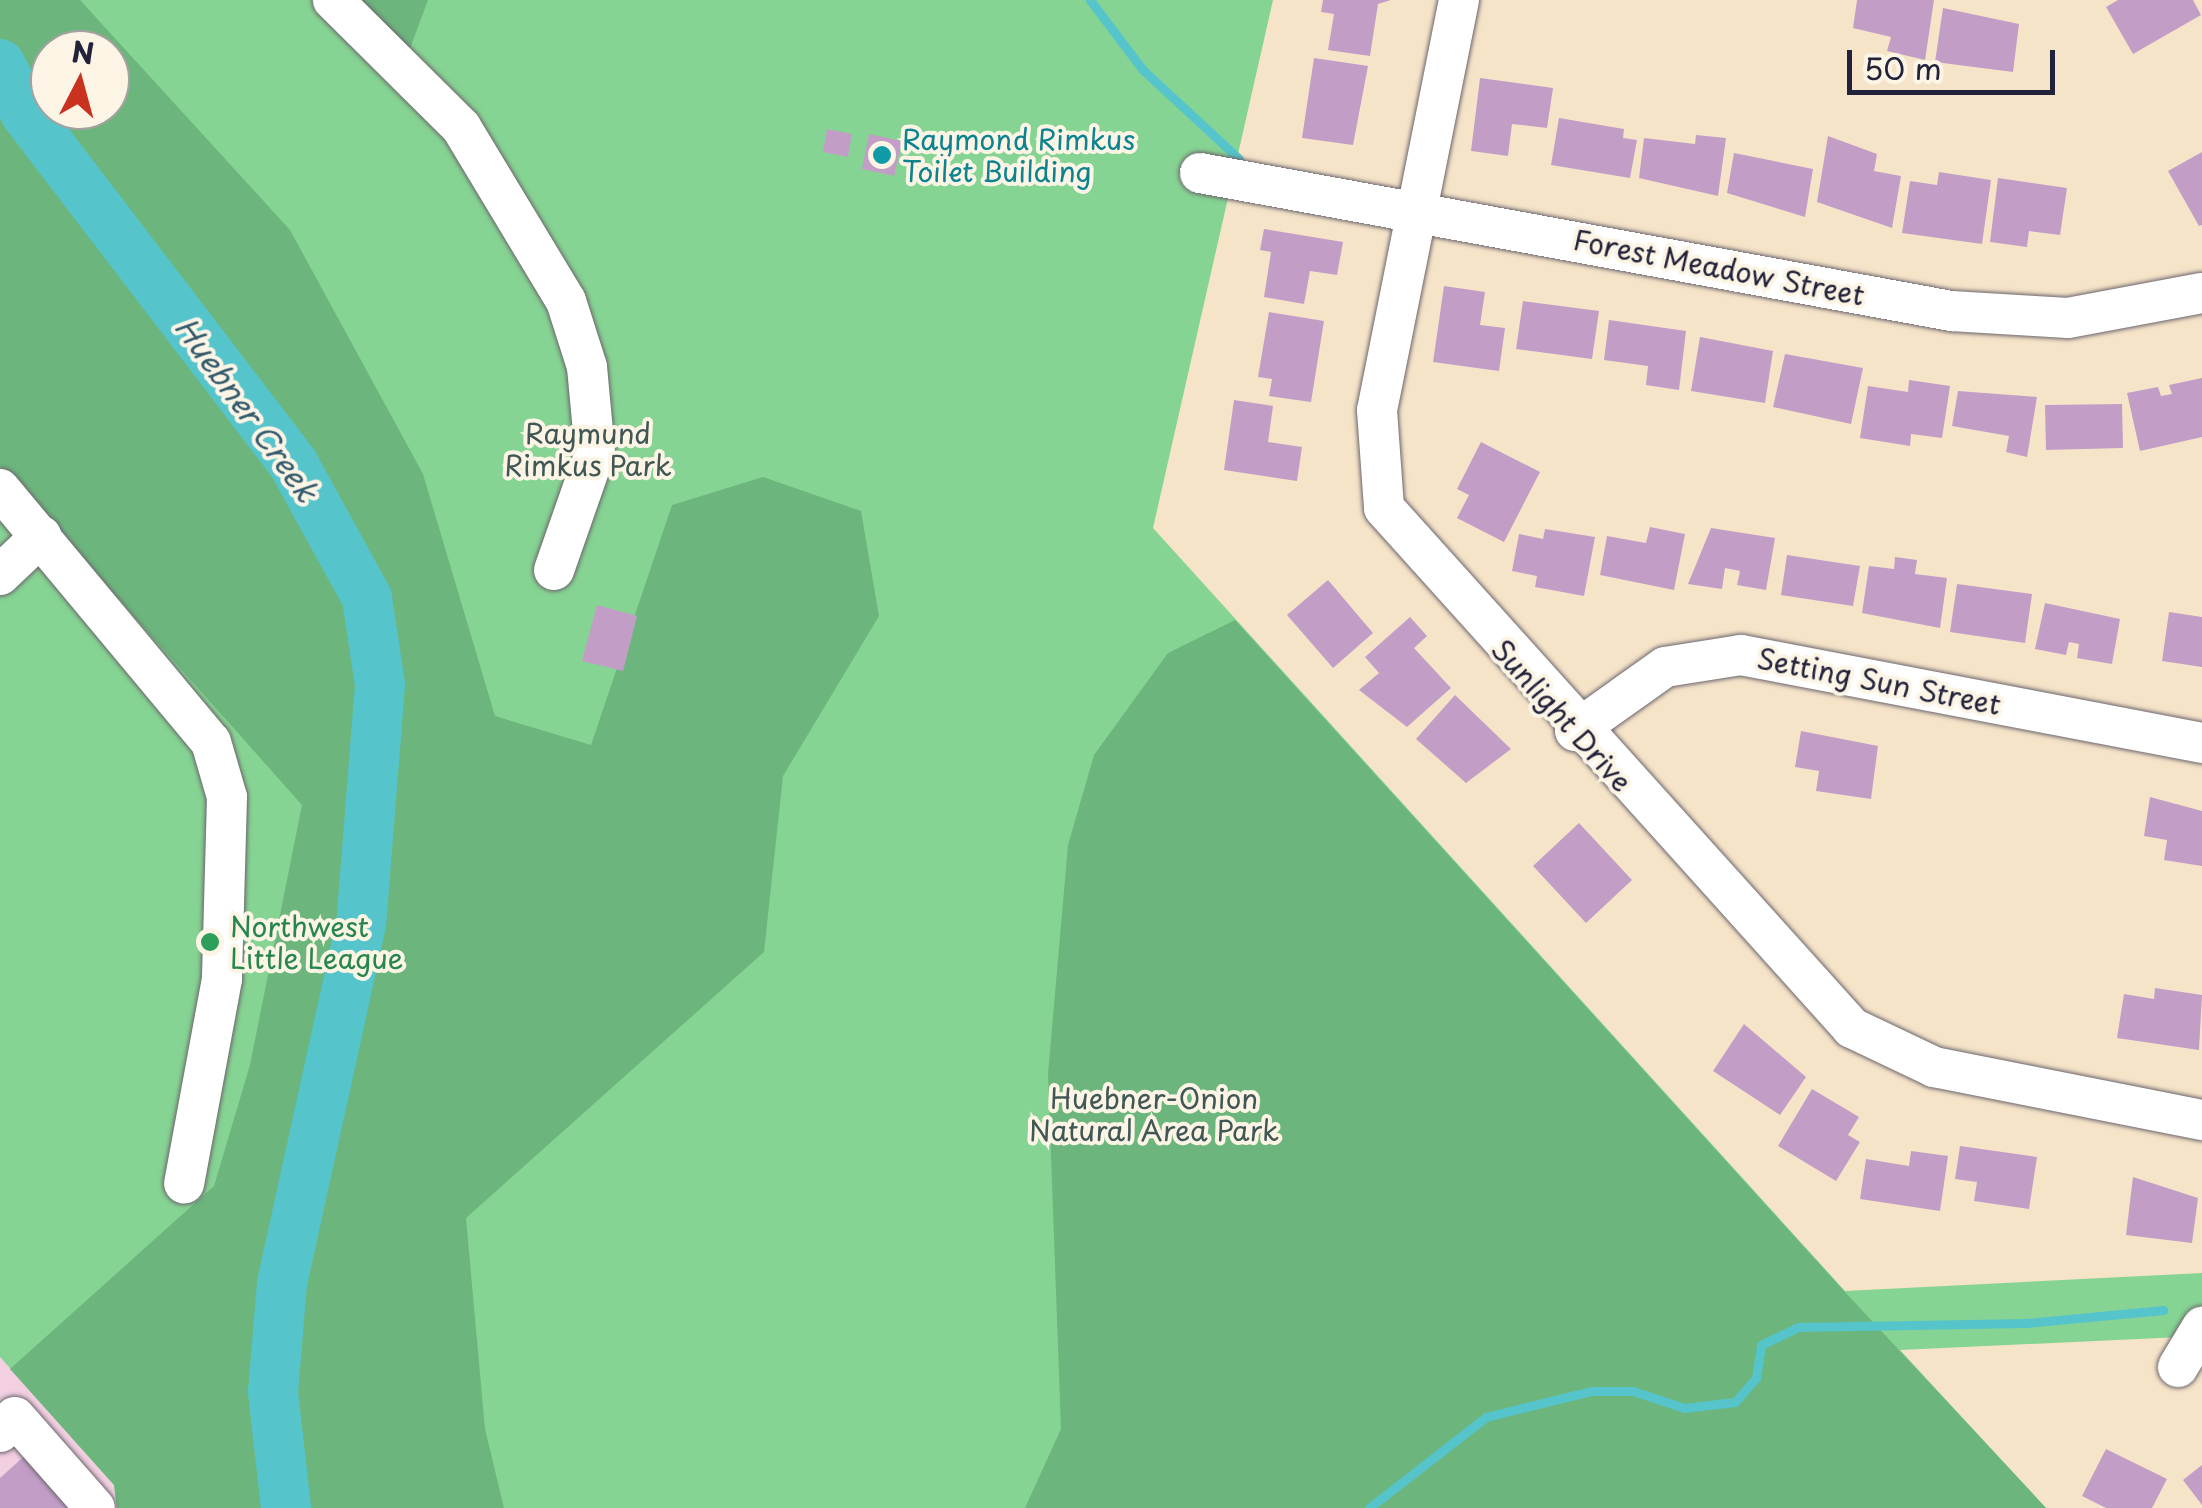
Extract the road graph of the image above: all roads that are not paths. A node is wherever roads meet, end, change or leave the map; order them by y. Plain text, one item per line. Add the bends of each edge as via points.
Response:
1 (333, 0) edge
2 (1459, 0) edge
3 (1218, 174) dead end
4 (1416, 208) junction
5 (2202, 293) edge
6 (0, 488) edge
7 (41, 536) junction
8 (554, 570) dead end
9 (0, 575) edge
10 (1575, 731) junction
11 (2202, 743) edge
12 (2202, 1120) edge
13 (184, 1184) dead end
14 (2202, 1326) edge
15 (2178, 1367) dead end
16 (0, 1432) edge
17 (95, 1508) edge

1 - 8 street via 461,127 566,301 586,367 596,453
2 - 4 street, Sunlight Drive
3 - 4 street, Forest Meadow Street
4 - 5 street, Forest Meadow Street via 1951,312 2068,318
4 - 10 street, Sunlight Drive via 1377,410 1384,508
6 - 7 street
7 - 9 street
7 - 13 street via 210,742 227,797 222,979
10 - 11 street, Setting Sun Street via 1665,667 1740,654
10 - 12 street, Sunlight Drive via 1852,1028 1934,1068
14 - 15 street
16 - 17 street via 16,1417

